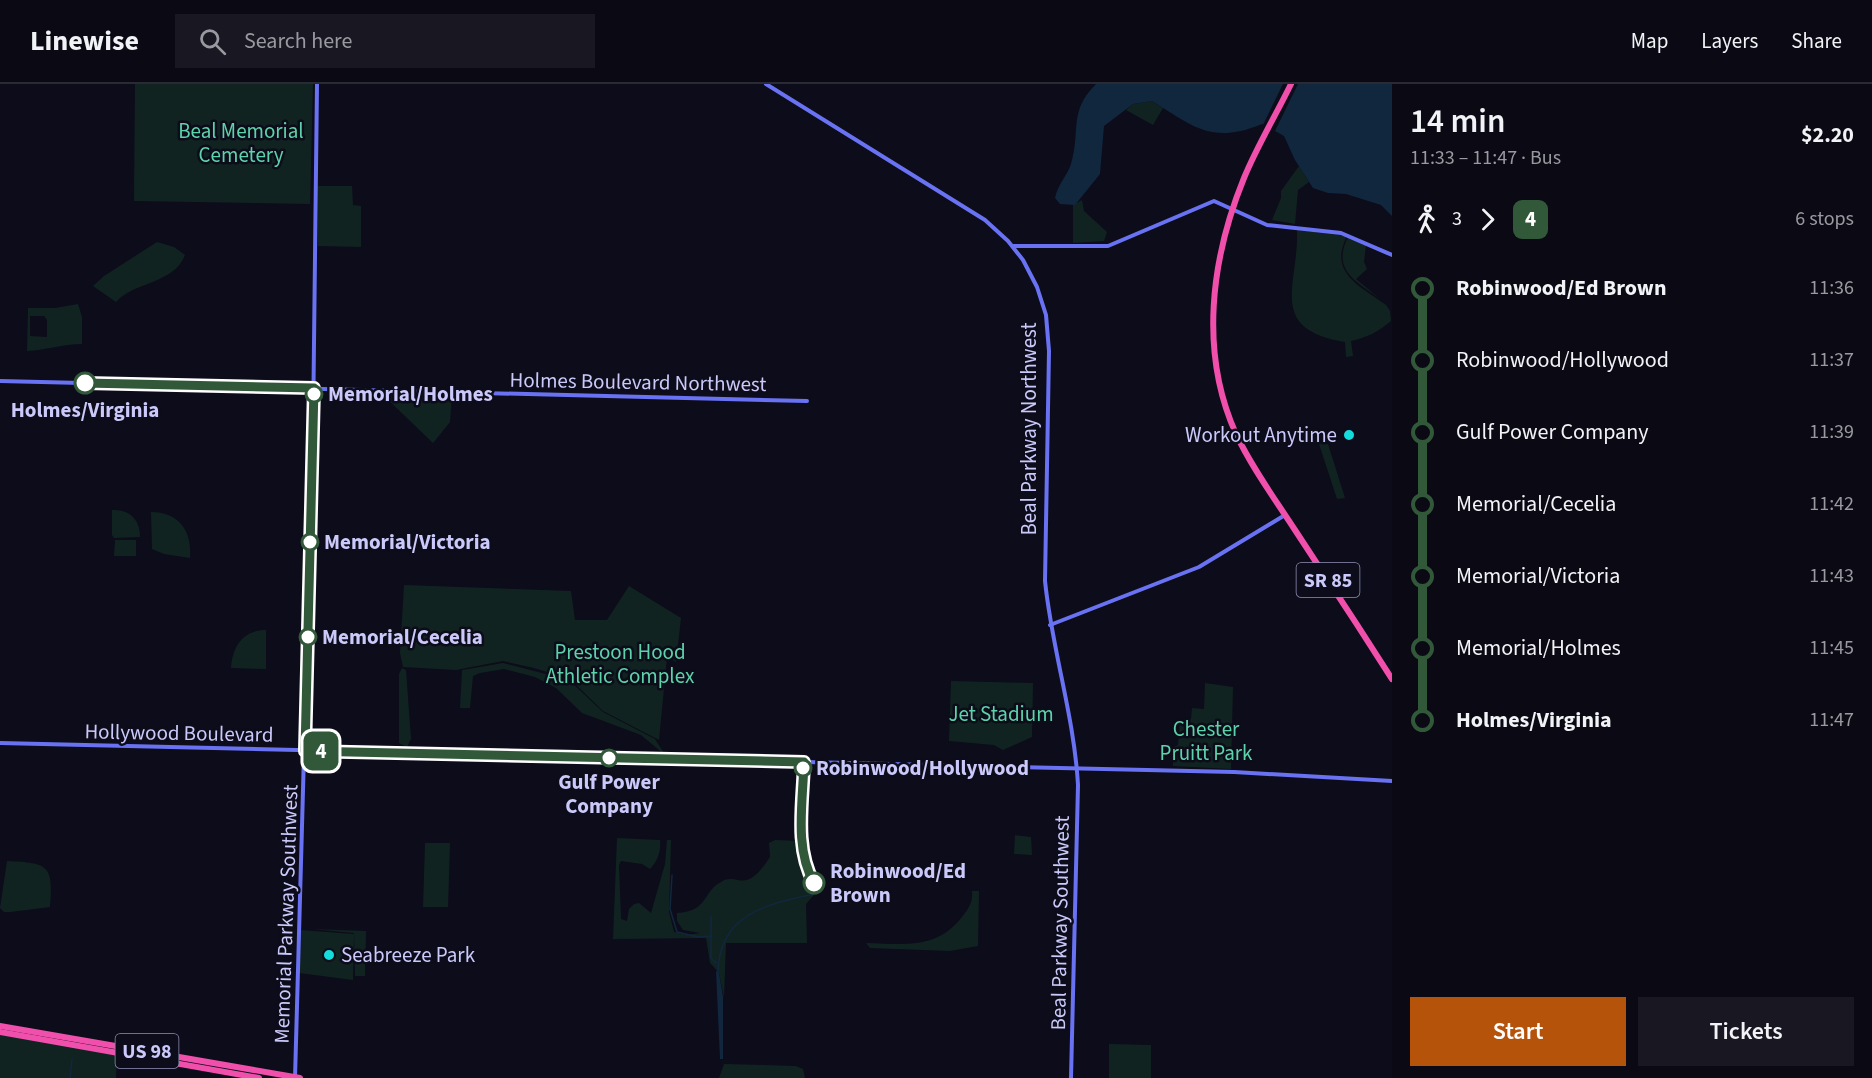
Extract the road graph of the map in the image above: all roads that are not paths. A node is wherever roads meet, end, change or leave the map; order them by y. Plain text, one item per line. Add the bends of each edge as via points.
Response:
1 (317, 84) edge
2 (766, 84) edge
3 (1291, 84) edge
4 (1234, 208) junction
5 (1012, 246) junction
6 (1392, 255) edge
7 (0, 381) edge
8 (314, 388) junction
9 (807, 401) dead end
10 (1285, 515) junction
11 (1050, 625) junction
12 (1392, 679) edge
13 (0, 744) edge
14 (305, 751) junction
15 (1077, 769) junction
16 (1392, 781) edge
17 (0, 1026) edge
18 (0, 1032) edge
19 (259, 1078) edge
20 (297, 1078) edge
21 (1071, 1078) edge

1 - 8 street, Memorial Parkway Southwest
2 - 5 street, Beal Parkway Northwest via 975,213
3 - 4 highway, SR 85 via 1244,178
4 - 5 street via 1207,202 1108,246
4 - 6 street via 1267,225 1341,233
4 - 10 highway, SR 85 via 1215,283 1214,359 1236,434
5 - 11 street, Beal Parkway Northwest via 1035,282 1048,328 1044,562
7 - 8 street, Holmes Boulevard Northwest
8 - 9 street, Holmes Boulevard Northwest
8 - 14 street, Memorial Parkway Southwest
10 - 11 street via 1196,568
10 - 12 highway, SR 85
11 - 15 street, Beal Parkway Northwest
13 - 14 street, Hollywood Boulevard
14 - 15 street, Hollywood Boulevard
14 - 20 street, Memorial Parkway Southwest
15 - 16 street, Hollywood Boulevard via 1271,773
15 - 21 street, Beal Parkway Southwest
17 - 20 highway, US 98
18 - 19 highway, US 98

